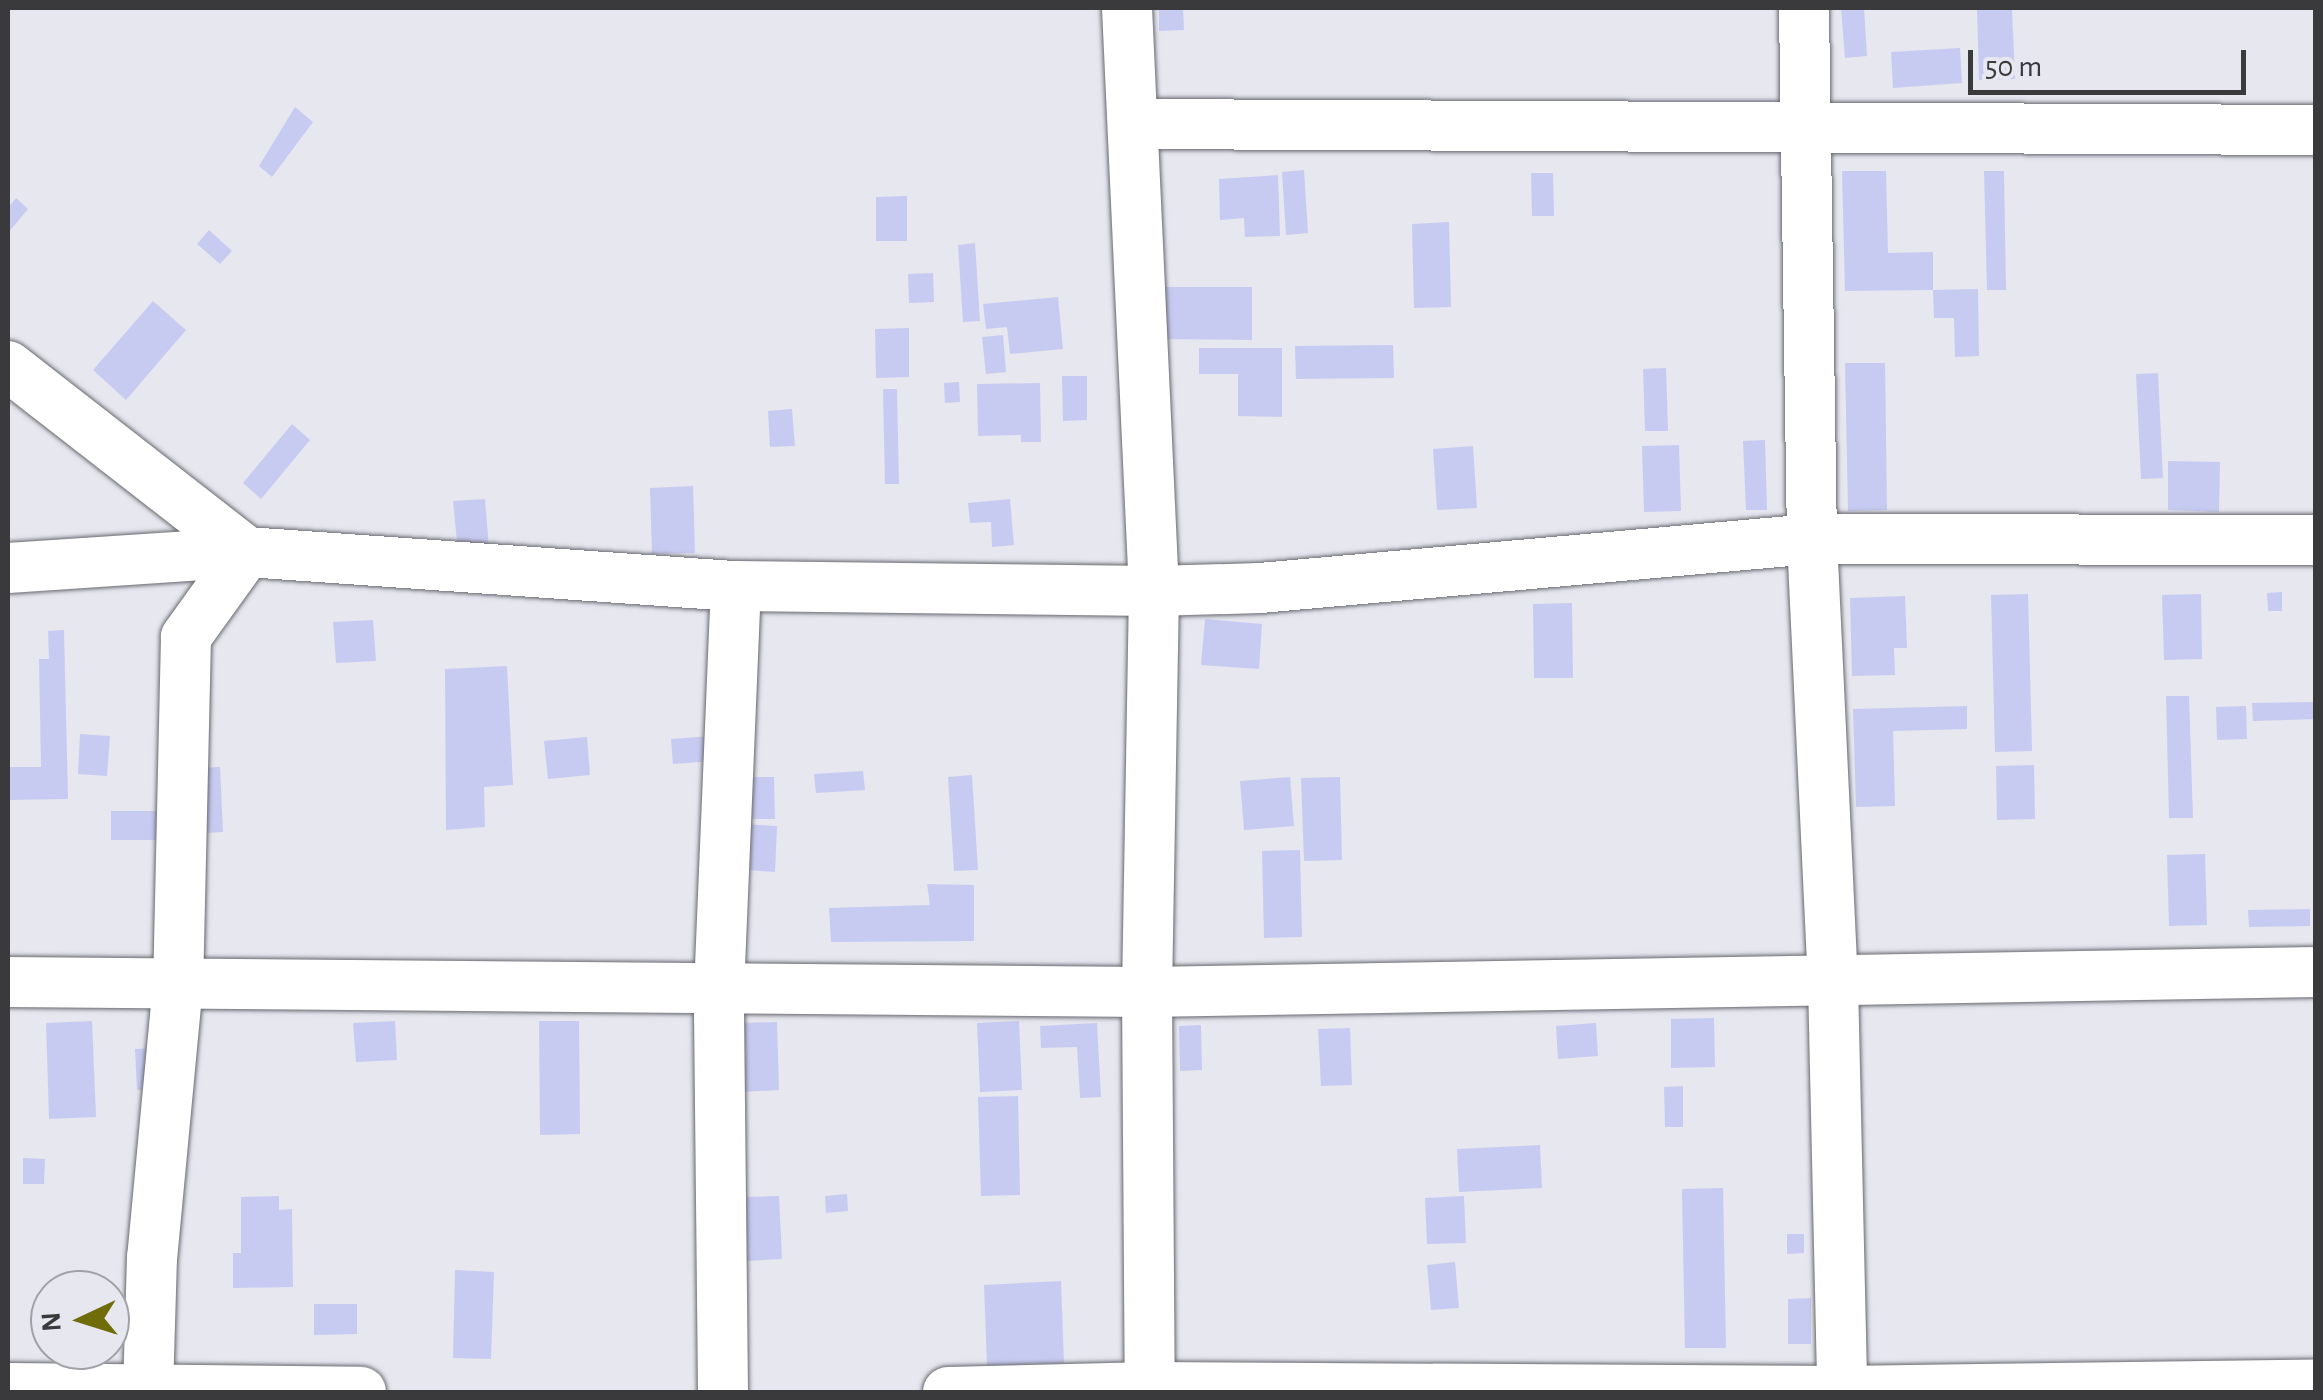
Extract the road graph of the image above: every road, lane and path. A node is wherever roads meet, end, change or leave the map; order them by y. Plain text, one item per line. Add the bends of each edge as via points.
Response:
1 (1127, 8) edge
2 (1804, 8) edge
3 (1133, 124) junction
4 (1806, 129) junction
5 (2316, 130) edge
6 (8, 366) edge
7 (1812, 539) junction
8 (2316, 540) edge
9 (248, 552) junction
10 (8, 568) edge
11 (736, 586) junction
12 (1154, 591) junction
13 (2316, 972) edge
14 (8, 982) edge
15 (1833, 982) junction
16 (178, 984) junction
17 (719, 990) junction
18 (1147, 992) junction
19 (2316, 1384) edge
20 (8, 1388) edge
21 (1150, 1390) edge
22 (148, 1391) edge
23 (361, 1392) edge
24 (723, 1392) edge
25 (948, 1392) edge
26 (1842, 1392) edge

1 - 3 street
2 - 4 street
3 - 4 street
3 - 12 street
4 - 5 street
4 - 7 street
6 - 9 street
7 - 8 street
7 - 12 street via 1260,588
7 - 15 street
9 - 10 street
9 - 11 street
9 - 16 street via 186,637
11 - 12 street
11 - 17 street
12 - 18 street
13 - 15 street
14 - 16 street
15 - 18 street
15 - 26 street
16 - 17 street
16 - 22 street via 152,1256
17 - 18 street
17 - 24 street
18 - 21 street
19 - 26 street
20 - 22 street
21 - 25 street
21 - 26 street
22 - 23 street

